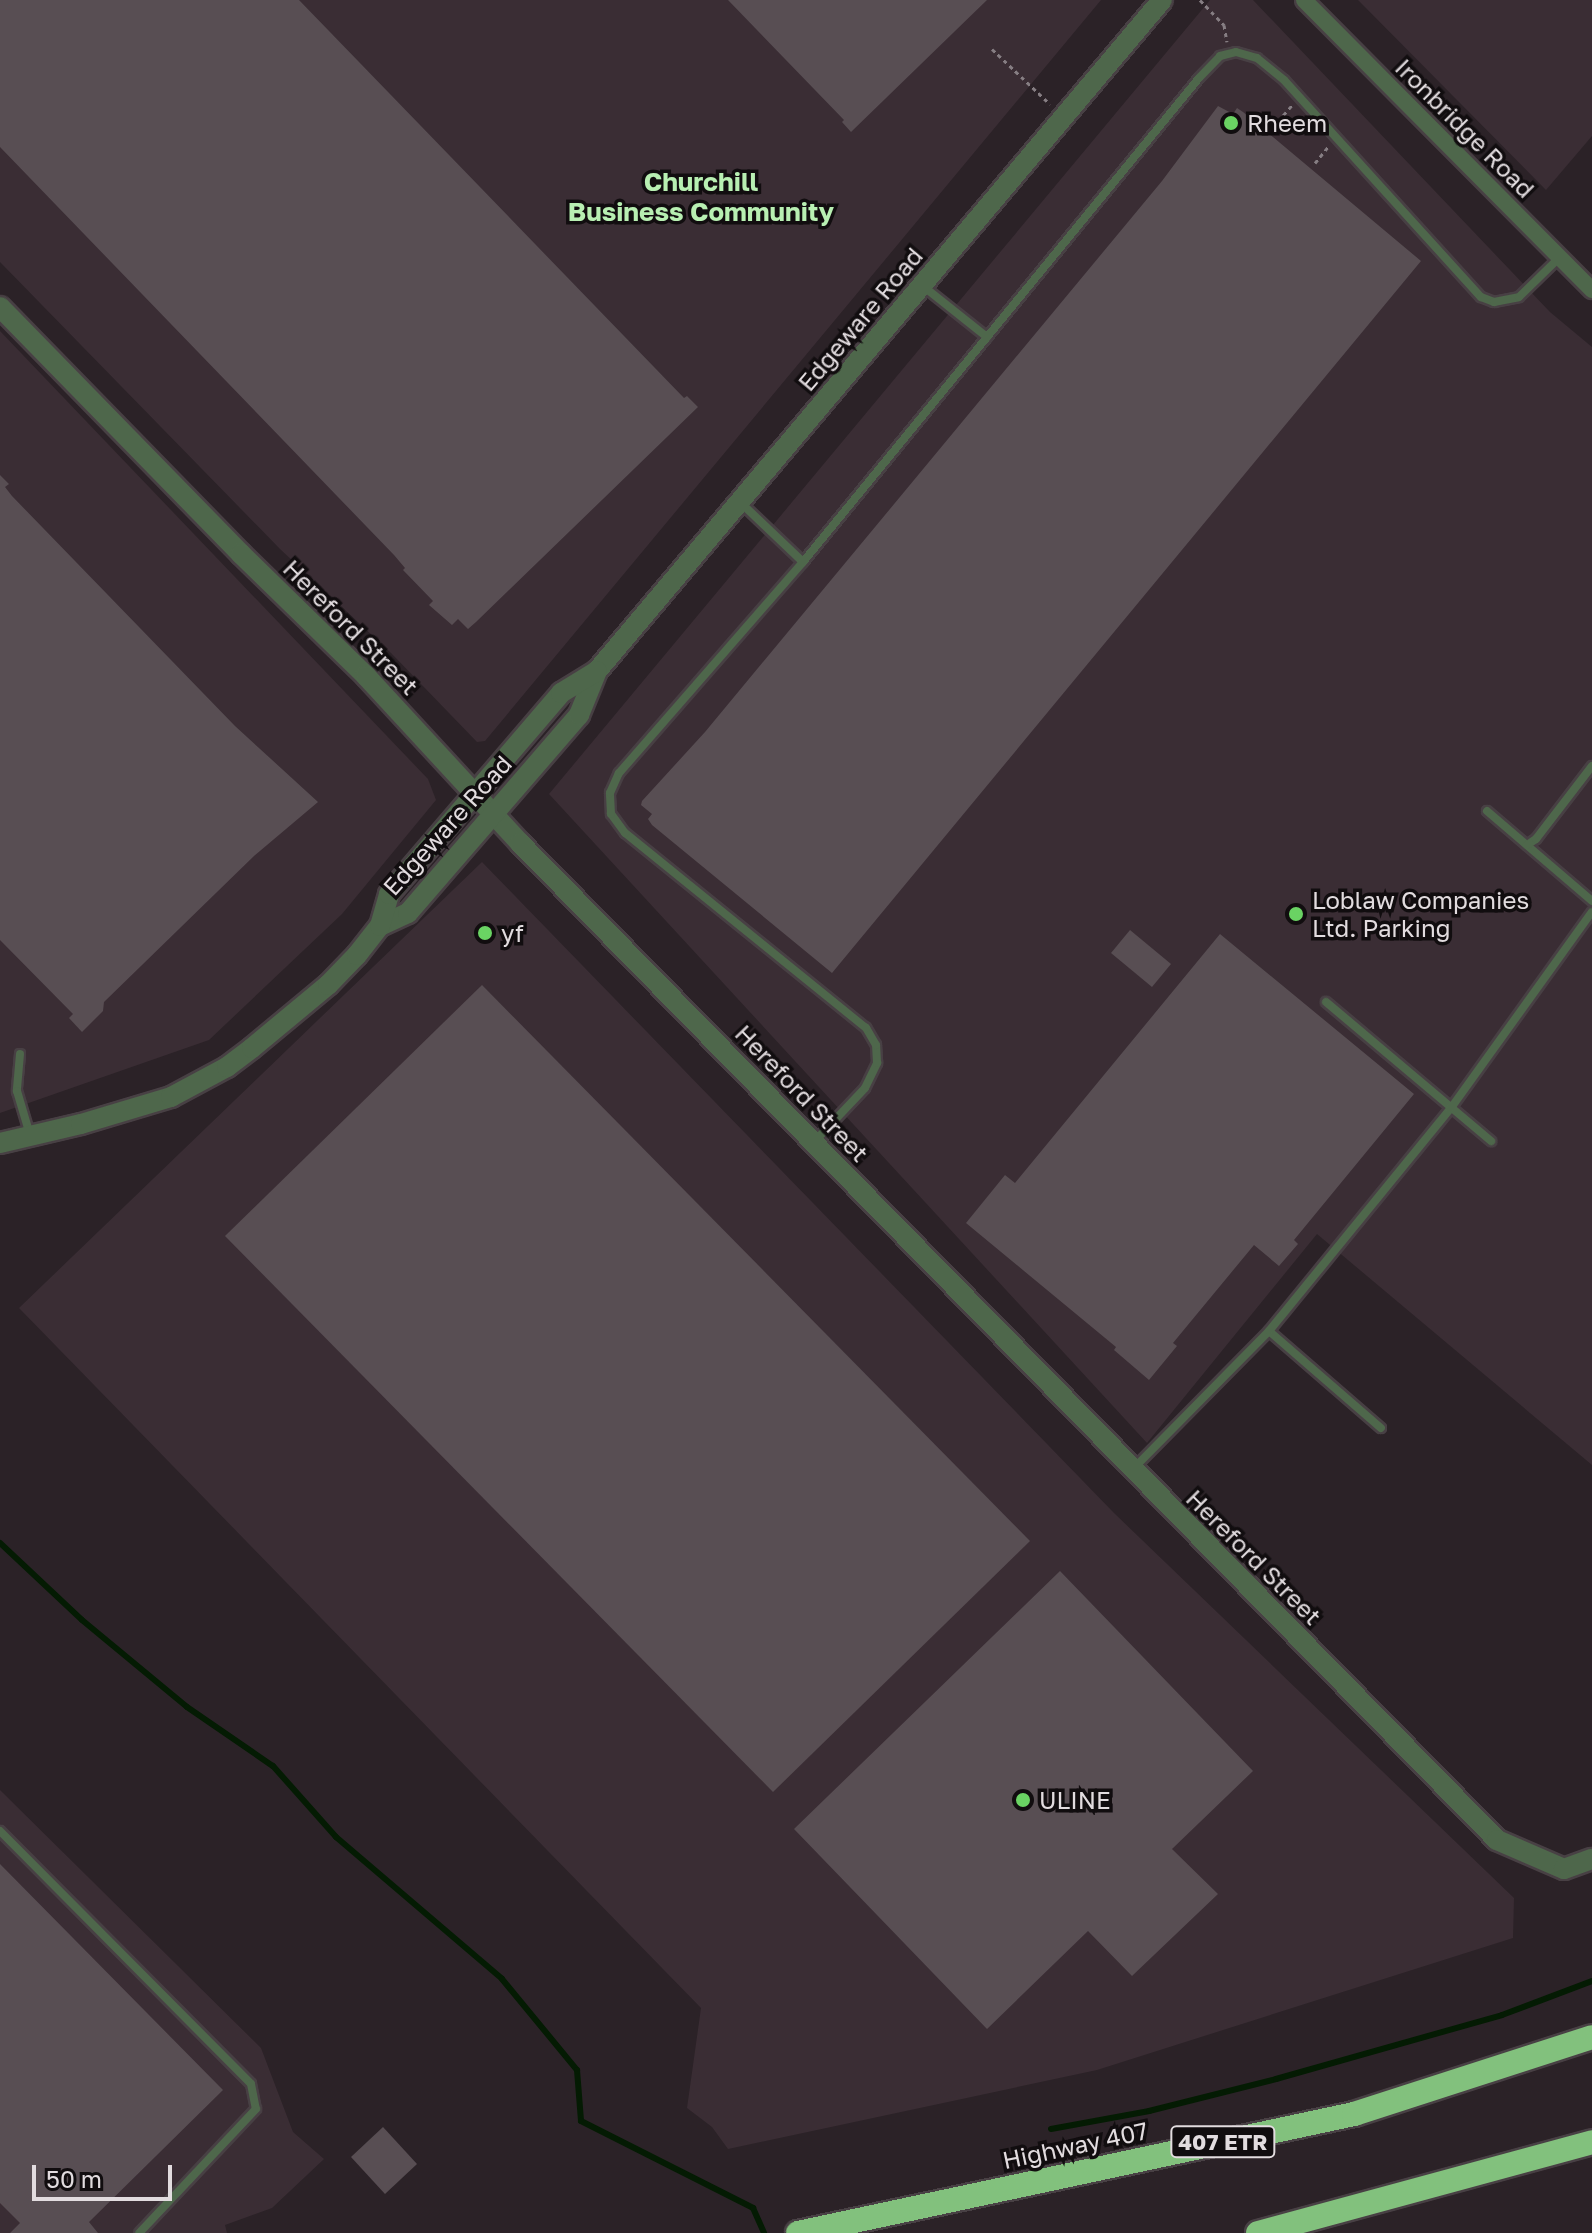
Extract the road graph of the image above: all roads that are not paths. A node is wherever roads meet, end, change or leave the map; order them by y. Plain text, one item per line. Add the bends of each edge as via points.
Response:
1 (1162, 0) edge
2 (1304, 0) edge
3 (1560, 258) junction
4 (922, 285) junction
5 (1592, 290) edge
6 (0, 307) edge
7 (987, 337) junction
8 (740, 502) junction
9 (803, 562) junction
10 (597, 671) junction
11 (1592, 766) edge
12 (475, 793) junction
13 (1487, 811) dead end
14 (494, 815) junction
15 (1527, 845) junction
16 (1592, 901) edge
17 (1592, 912) edge
18 (380, 926) junction
19 (1326, 1002) dead end
20 (20, 1054) dead end
21 (1451, 1108) junction
22 (30, 1136) junction
23 (1491, 1141) dead end
24 (814, 1142) junction
25 (0, 1143) edge
26 (1269, 1331) junction
27 (1381, 1428) dead end
28 (1132, 1470) junction
29 (0, 1831) edge
30 (1592, 1859) edge
31 (1592, 2037) edge
32 (1592, 2142) edge
33 (139, 2233) edge
34 (798, 2233) edge
35 (1258, 2233) edge

1 - 4 street, Edgeware Road
2 - 3 street, Ironbridge Road
3 - 5 street, Ironbridge Road
3 - 7 lane via 1519,297 1494,302 1481,297 1299,97 1257,58 1236,52 1220,56 1199,78
4 - 7 lane
4 - 8 street, Edgeware Road
6 - 12 street, Hereford Street
7 - 9 lane
8 - 9 lane
8 - 10 street, Edgeware Road
9 - 24 lane via 619,773 610,793 611,814 625,833 866,1028 876,1045 877,1063 865,1088
10 - 12 street, Edgeware Road via 561,693
10 - 14 street, Edgeware Road via 579,715
11 - 15 lane
12 - 14 street, Hereford Street
12 - 18 street, Edgeware Road via 389,894
13 - 15 lane
14 - 18 street, Edgeware Road via 408,913
14 - 24 street, Hereford Street
15 - 16 lane
17 - 21 lane
18 - 22 street, Edgeware Road via 328,985 227,1067 171,1097
19 - 21 lane
20 - 22 lane via 17,1091
21 - 23 lane
21 - 26 lane
22 - 25 street, Edgeware Road
24 - 28 street, Hereford Street
26 - 27 lane
26 - 28 lane
28 - 30 street, Hereford Street via 1497,1840 1564,1869
29 - 33 lane via 251,2084 256,2109
31 - 34 highway, Highway 407 / 407 ETR via 1354,2114
32 - 35 highway

